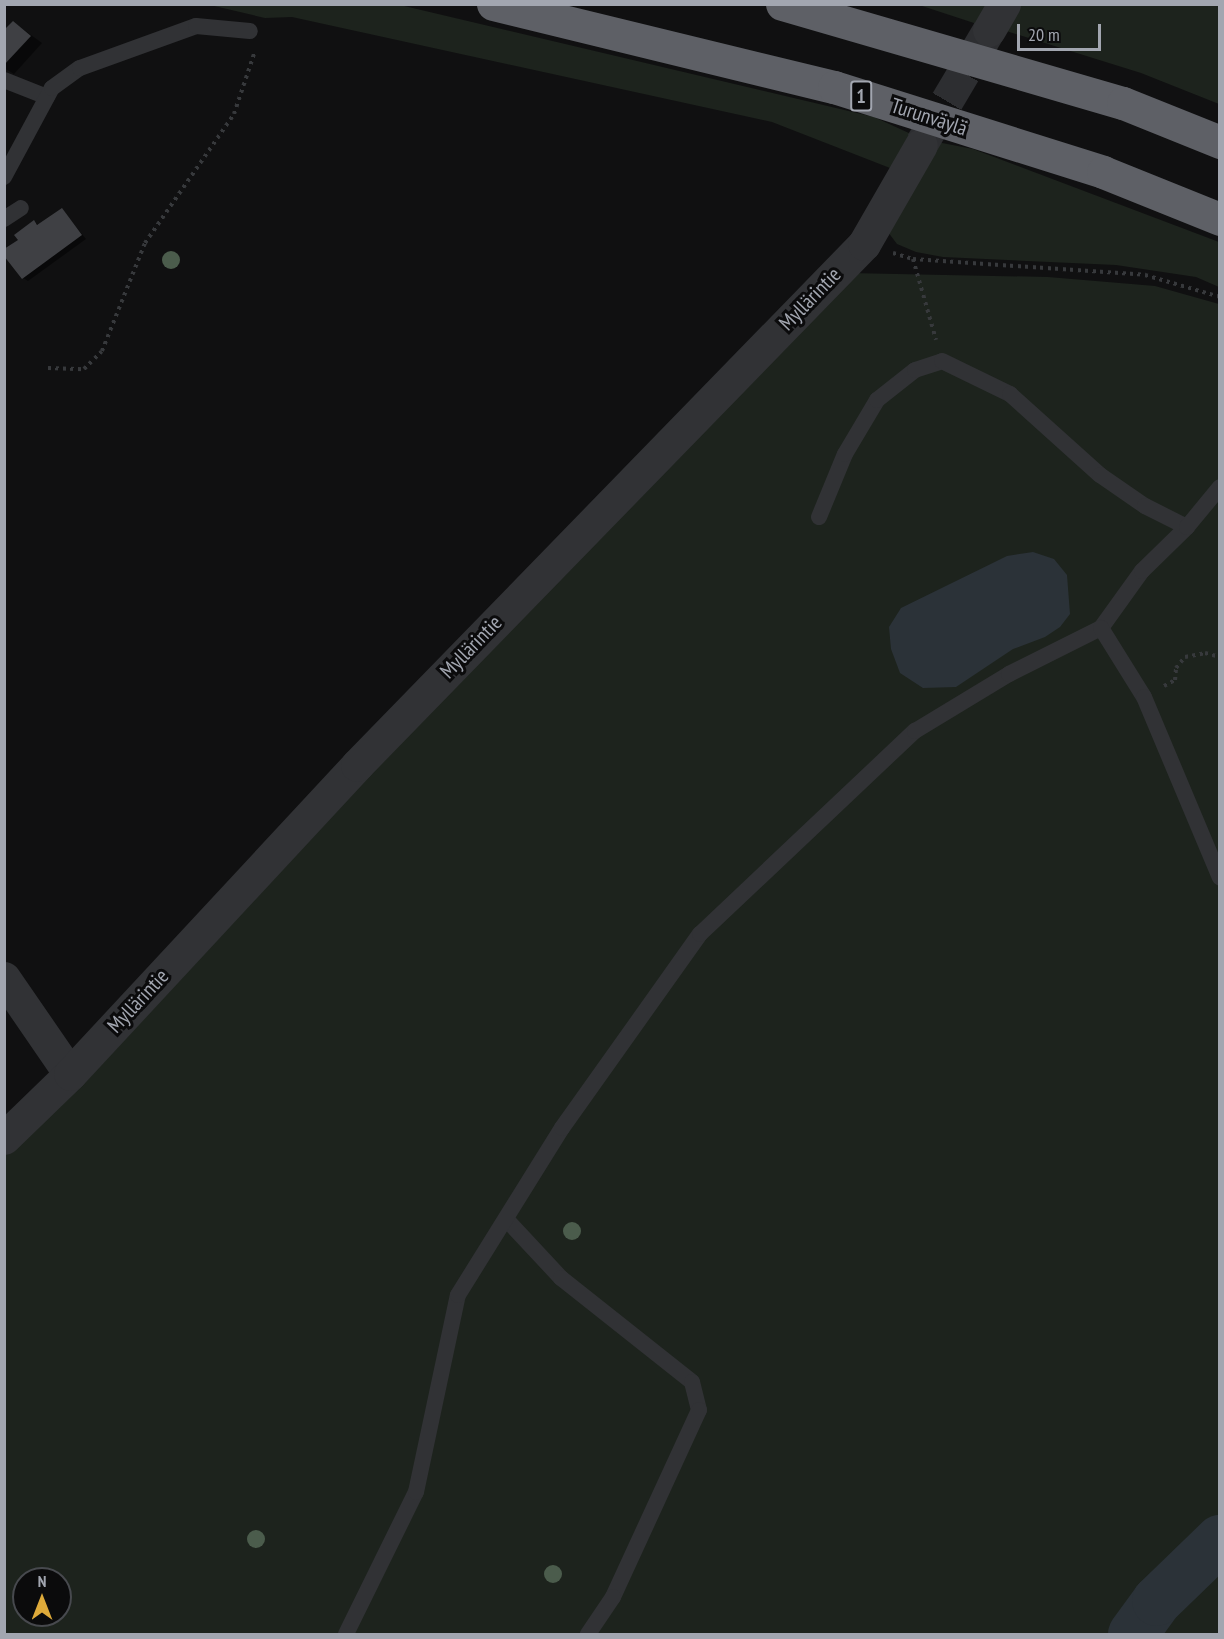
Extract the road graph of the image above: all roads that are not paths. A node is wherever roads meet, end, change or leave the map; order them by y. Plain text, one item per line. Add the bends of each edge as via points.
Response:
1 (493, 4) edge
2 (782, 4) edge
3 (250, 31) road end
4 (4, 80) edge
5 (47, 97) junction
6 (1220, 142) edge
7 (921, 145) tunnel mouth
8 (4, 177) edge
9 (21, 208) dead end
10 (4, 219) edge
11 (1220, 219) edge
12 (1220, 487) edge
13 (819, 517) dead end
14 (1187, 527) junction
15 (1101, 628) junction
16 (1220, 878) edge
17 (4, 978) edge
18 (70, 1074) junction
19 (4, 1138) edge
20 (506, 1219) junction
21 (346, 1635) edge
22 (588, 1635) edge

1 - 11 highway, Turunväylä / 1 via 834,87 1103,172
2 - 6 highway via 1123,103
3 - 5 lane via 196,26 80,68 52,88
4 - 5 lane
5 - 8 lane
7 - 18 street, Myllärintie via 864,244 357,765
9 - 10 lane
12 - 14 lane
13 - 14 lane via 845,454 877,400 915,370 942,361 1010,394 1100,475 1145,506
14 - 15 lane via 1142,571
15 - 16 lane via 1144,697
15 - 20 lane via 1009,674 915,731 700,934 562,1128
17 - 18 street
18 - 19 street, Myllärintie
20 - 21 lane via 458,1295 416,1492
20 - 22 lane via 561,1278 692,1382 699,1410 618,1587

